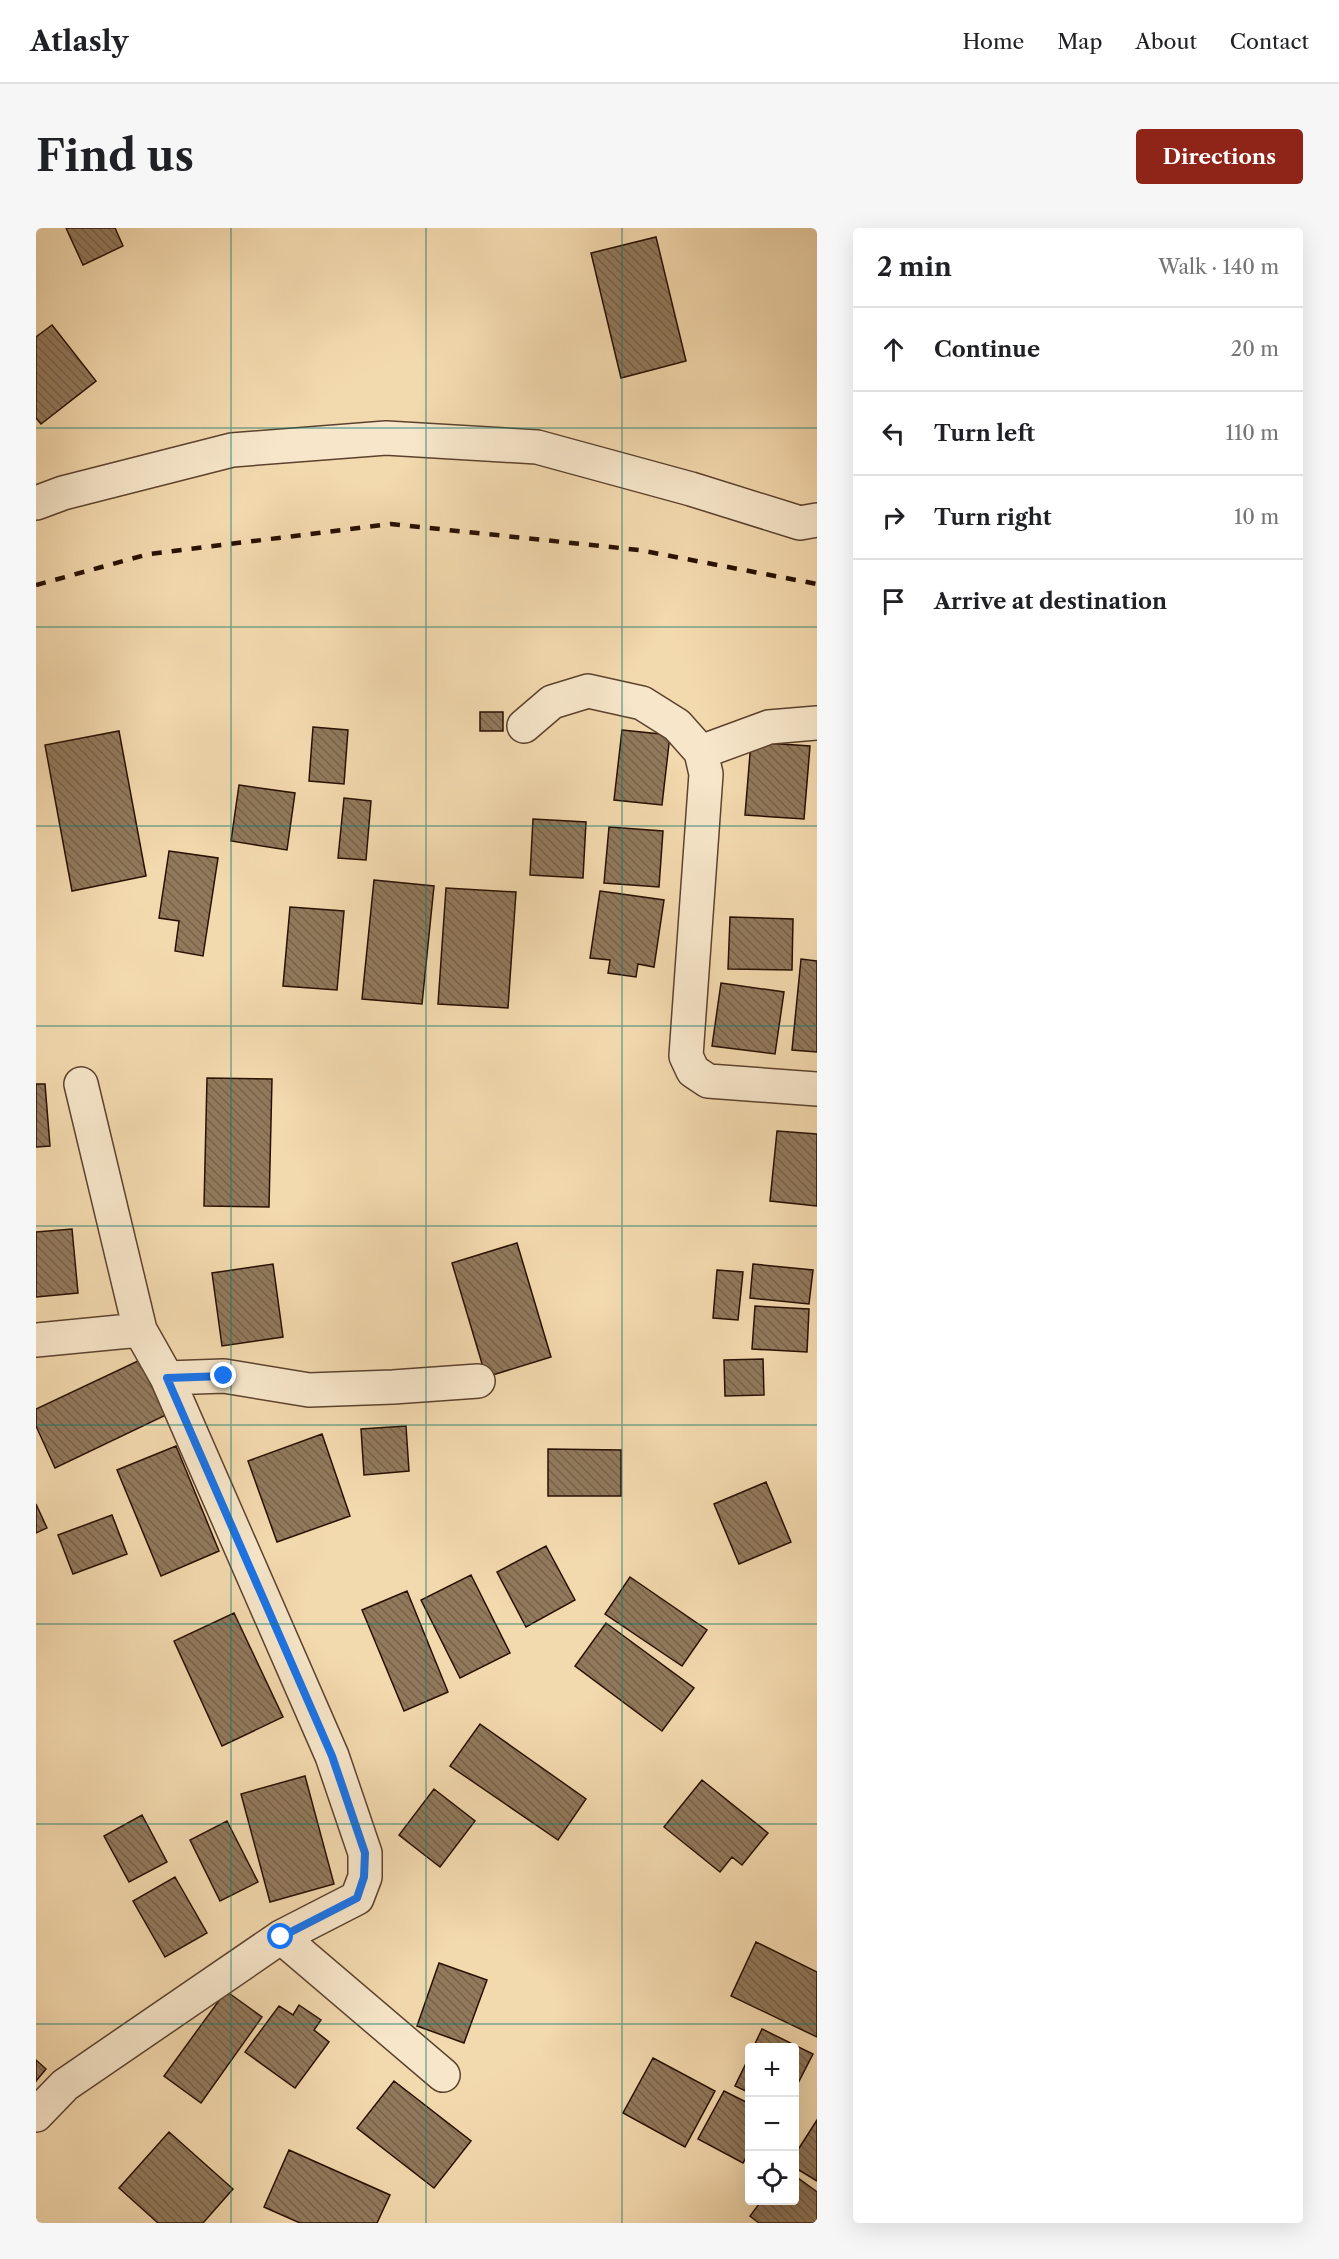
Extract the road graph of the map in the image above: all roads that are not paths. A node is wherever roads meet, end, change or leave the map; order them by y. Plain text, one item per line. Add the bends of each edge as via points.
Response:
1 (36, 503) edge
2 (817, 520) edge
3 (817, 723) edge
4 (524, 726) dead end
5 (701, 752) junction
6 (81, 1084) dead end
7 (817, 1089) edge
8 (140, 1330) junction
9 (36, 1340) edge
10 (167, 1378) junction
11 (478, 1381) dead end
12 (281, 1937) junction
13 (443, 2075) dead end
14 (36, 2115) edge

1 - 2 street via 232,450 386,438 537,447 800,523
3 - 5 street via 769,727
4 - 5 street via 552,702 588,691 642,704 677,725
5 - 7 street via 706,774 686,1056 693,1071 708,1081
6 - 8 street
8 - 9 street
8 - 10 street
10 - 11 street via 224,1376 309,1390
10 - 12 street via 332,1756 365,1853 364,1877 357,1898
12 - 13 street
12 - 14 street via 65,2085

